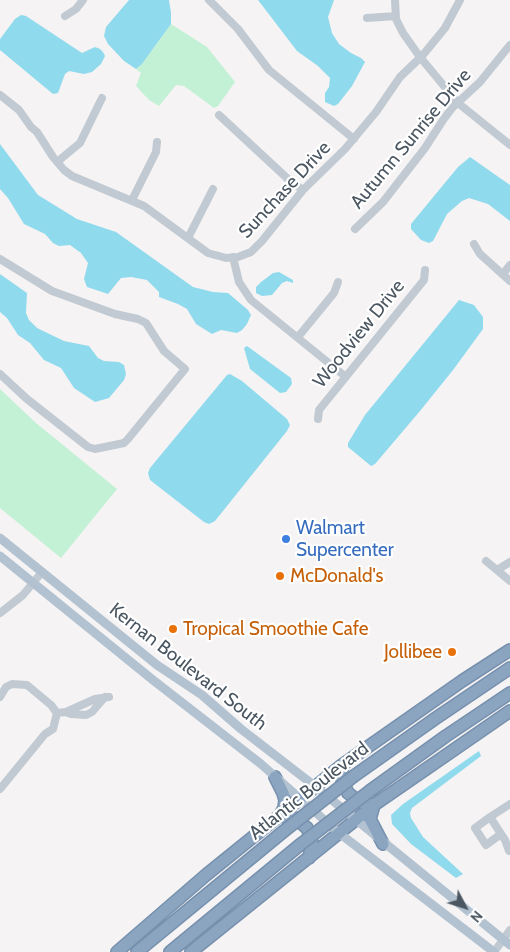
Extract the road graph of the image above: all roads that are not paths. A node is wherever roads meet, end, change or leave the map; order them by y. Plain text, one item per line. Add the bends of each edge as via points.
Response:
1 (84, 0) edge
2 (210, 0) edge
3 (395, 0) edge
4 (460, 0) edge
5 (65, 16) dead end
6 (396, 16) junction
7 (367, 18) dead end
8 (510, 45) edge
9 (420, 57) junction
10 (0, 95) edge
11 (102, 98) dead end
12 (458, 103) junction
13 (219, 115) dead end
14 (354, 139) junction
15 (157, 142) dead end
16 (510, 145) edge
17 (57, 162) junction
18 (213, 189) dead end
19 (303, 190) junction
20 (132, 200) junction
21 (355, 229) dead end
22 (188, 238) junction
23 (474, 244) dead end
24 (233, 257) junction
25 (0, 259) edge
26 (510, 265) edge
27 (426, 270) dead end
28 (503, 274) junction
29 (510, 281) edge
30 (338, 282) dead end
31 (298, 337) junction
32 (0, 374) edge
33 (346, 377) junction
34 (318, 419) dead end
35 (0, 538) edge
36 (0, 556) edge
37 (486, 561) dead end
38 (510, 562) edge
39 (497, 570) junction
40 (42, 572) junction
41 (510, 581) edge
42 (33, 583) junction
43 (0, 613) edge
44 (510, 650) edge
45 (510, 668) edge
46 (510, 693) edge
47 (0, 697) edge
48 (510, 711) edge
49 (66, 712) junction
50 (57, 713) junction
51 (342, 765) junction
52 (275, 777) junction
53 (316, 787) junction
54 (0, 789) edge
55 (300, 799) junction
56 (510, 804) edge
57 (374, 805) junction
58 (279, 816) junction
59 (490, 817) junction
60 (356, 820) junction
61 (340, 833) junction
62 (501, 834) junction
63 (383, 844) junction
64 (509, 850) edge
65 (309, 858) junction
66 (510, 930) edge
67 (508, 944) edge
68 (117, 952) edge
69 (137, 952) edge
70 (170, 952) edge
71 (191, 952) edge
72 (494, 952) edge
73 (505, 952) edge

1 - 5 street
2 - 14 street via 238,29 269,70
3 - 6 street
4 - 9 street, Sunchase Drive via 445,28
6 - 7 street
6 - 9 street via 403,33
8 - 12 street, Autumn Sunrise Drive
9 - 12 street
9 - 14 street, Sunchase Drive via 400,77
10 - 17 street, Sunchase Drive via 19,110
11 - 17 street via 80,143
12 - 16 street
12 - 21 street, Autumn Sunrise Drive via 383,202
13 - 19 street
14 - 19 street, Sunchase Drive
15 - 20 street via 156,152
17 - 20 street, Sunchase Drive via 72,176
18 - 22 street
19 - 24 street, Sunchase Drive via 262,241 250,252
20 - 22 street, Sunchase Drive
22 - 24 street, Sunchase Drive via 208,254
23 - 28 street via 480,254
24 - 31 street via 245,293
25 - 32 street via 52,291 115,314 138,318 146,323 164,351 185,369 124,443 95,449 88,447 27,399
26 - 28 street
27 - 33 street, Woodview Drive via 424,280
28 - 29 street
30 - 31 street via 334,293
31 - 33 street
33 - 34 street, Woodview Drive via 319,410
35 - 40 main road, Kernan Boulevard South
36 - 42 main road, Kernan Boulevard South
37 - 39 street
38 - 39 street
39 - 41 street
40 - 42 street
40 - 53 main road, Kernan Boulevard South
42 - 43 street
42 - 52 main road, Kernan Boulevard South
44 - 51 highway
45 - 69 highway, Atlantic Boulevard, bridge via 354,776
46 - 70 highway, Atlantic Boulevard, bridge via 371,790
47 - 50 street via 12,684 27,685
48 - 57 highway
49 - 49 street via 86,715 107,697 95,699
49 - 50 street
50 - 54 street via 53,729 45,734
51 - 53 highway
51 - 57 highway via 342,780 348,793 360,802
52 - 55 main road, Kernan Boulevard South
52 - 58 highway via 285,800
53 - 55 highway
53 - 60 main road, Kernan Boulevard South
55 - 58 highway
55 - 61 main road, Kernan Boulevard South
56 - 59 street
57 - 60 highway
57 - 63 highway via 370,819
58 - 65 highway via 295,818 307,828 312,842
58 - 68 highway
59 - 62 street
59 - 62 street via 475,828 480,836 486,845
60 - 61 highway
60 - 63 main road, Kernan Boulevard South
61 - 65 highway
61 - 72 main road, Kernan Boulevard South
62 - 64 street
63 - 67 main road, Kernan Boulevard South
65 - 71 highway
66 - 67 street
67 - 72 street
67 - 73 street

